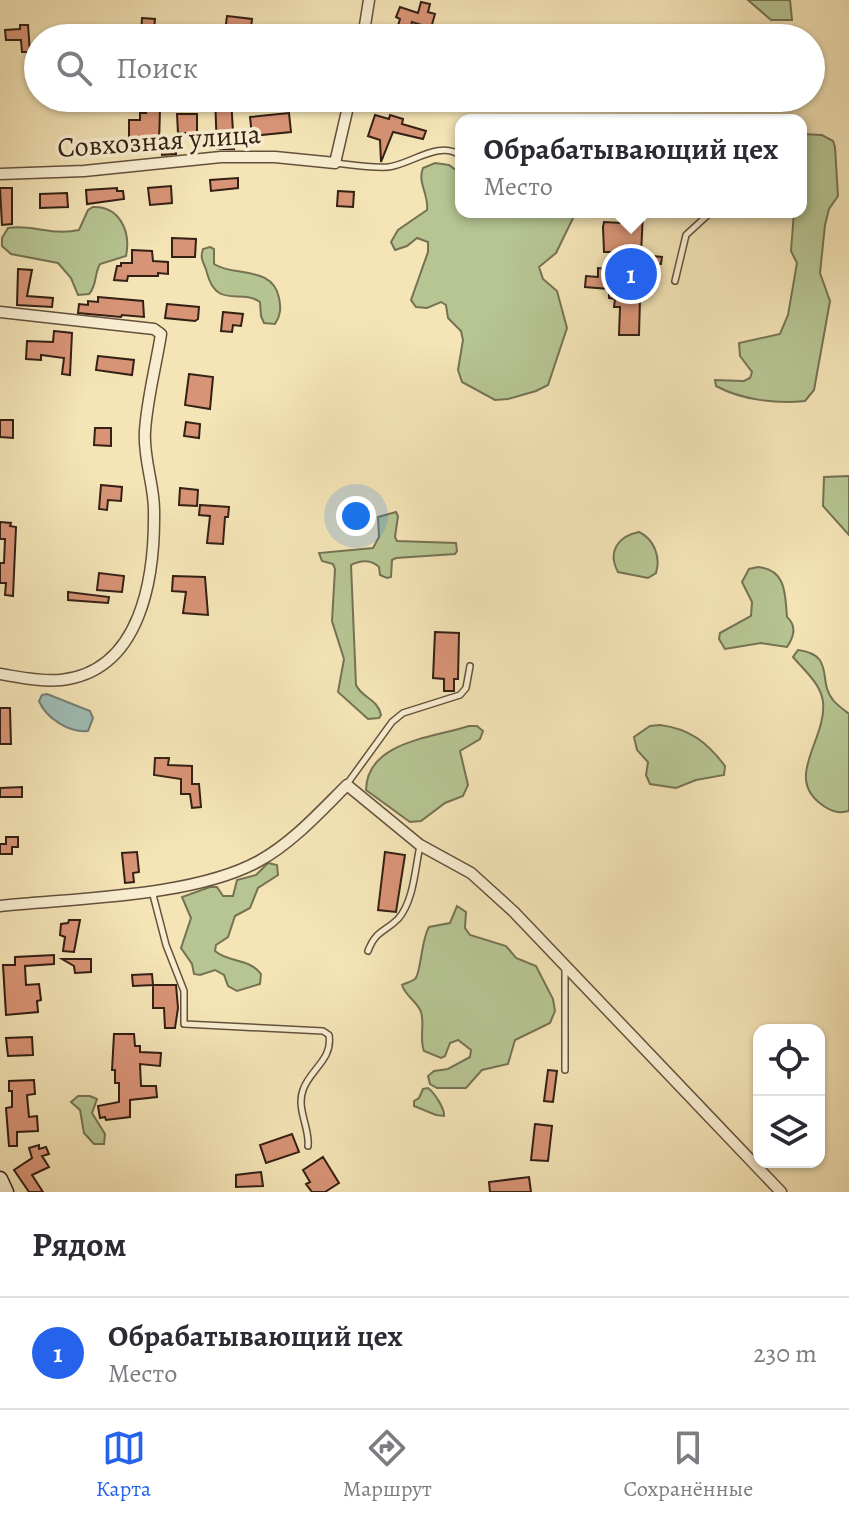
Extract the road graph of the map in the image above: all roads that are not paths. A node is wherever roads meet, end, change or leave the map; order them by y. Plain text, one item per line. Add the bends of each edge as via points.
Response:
1 (369, 0) edge
2 (365, 24) edge
3 (347, 112) edge
4 (455, 153) edge
5 (335, 163) junction
6 (0, 174) edge
7 (704, 218) edge
8 (675, 281) dead end
9 (0, 312) edge
10 (470, 666) dead end
11 (0, 674) edge
12 (347, 785) junction
13 (420, 845) junction
14 (152, 891) junction
15 (0, 906) edge
16 (368, 951) dead end
17 (565, 967) junction
18 (565, 1070) dead end
19 (308, 1146) dead end
20 (0, 1179) edge
21 (6, 1192) edge
22 (781, 1192) edge

1 - 2 street
3 - 5 street
4 - 5 lane, Совхозная улица via 426,154 392,167
5 - 6 street, Совхозная улица via 221,157
7 - 8 lane via 686,235
9 - 11 street via 154,329 161,334 145,432 153,532 133,632 106,662 80,676 59,680
10 - 12 lane via 460,695 416,708 392,722
12 - 13 street
12 - 14 street via 261,860 227,876
13 - 16 lane via 408,901 397,919 378,932
13 - 17 street via 471,873
14 - 15 street
14 - 19 lane via 184,991 184,1024 329,1035 327,1057 303,1089
17 - 18 lane
17 - 22 street
20 - 21 main road

